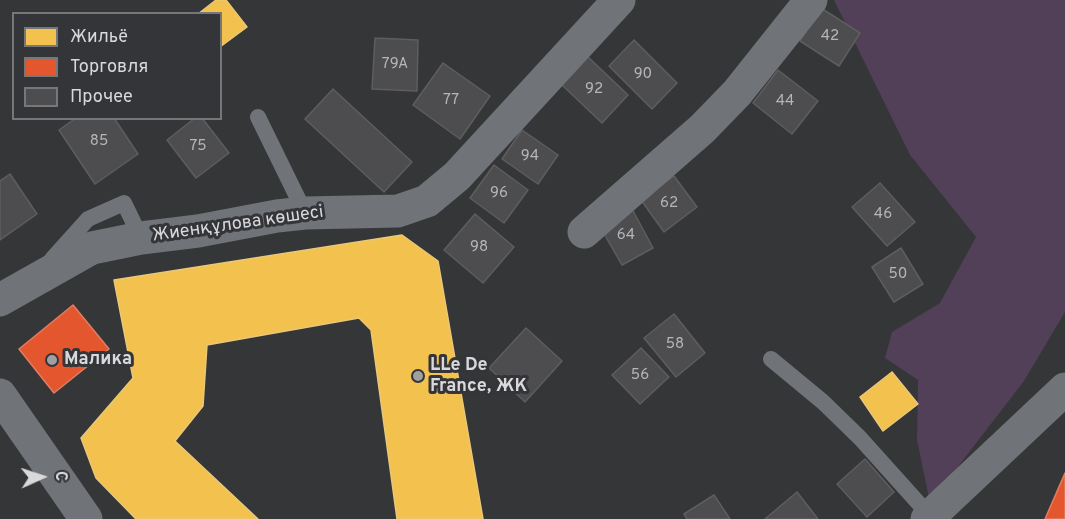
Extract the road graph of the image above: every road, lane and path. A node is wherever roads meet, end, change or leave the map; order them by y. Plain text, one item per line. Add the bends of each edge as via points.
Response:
1 (619, 0) edge
2 (811, 0) edge
3 (258, 117) dead end
4 (305, 213) junction
5 (584, 232) dead end
6 (0, 300) edge
7 (771, 359) dead end
8 (1065, 388) edge
9 (0, 395) edge
10 (929, 518) edge
11 (86, 519) edge

1 - 4 street, Жиенқұлова көшесі via 457,176 427,201 398,211
2 - 5 street via 730,101
3 - 4 lane
4 - 6 street, Жиенқұлова көшесі via 92,248
7 - 10 lane via 860,438
8 - 10 street
9 - 11 street

